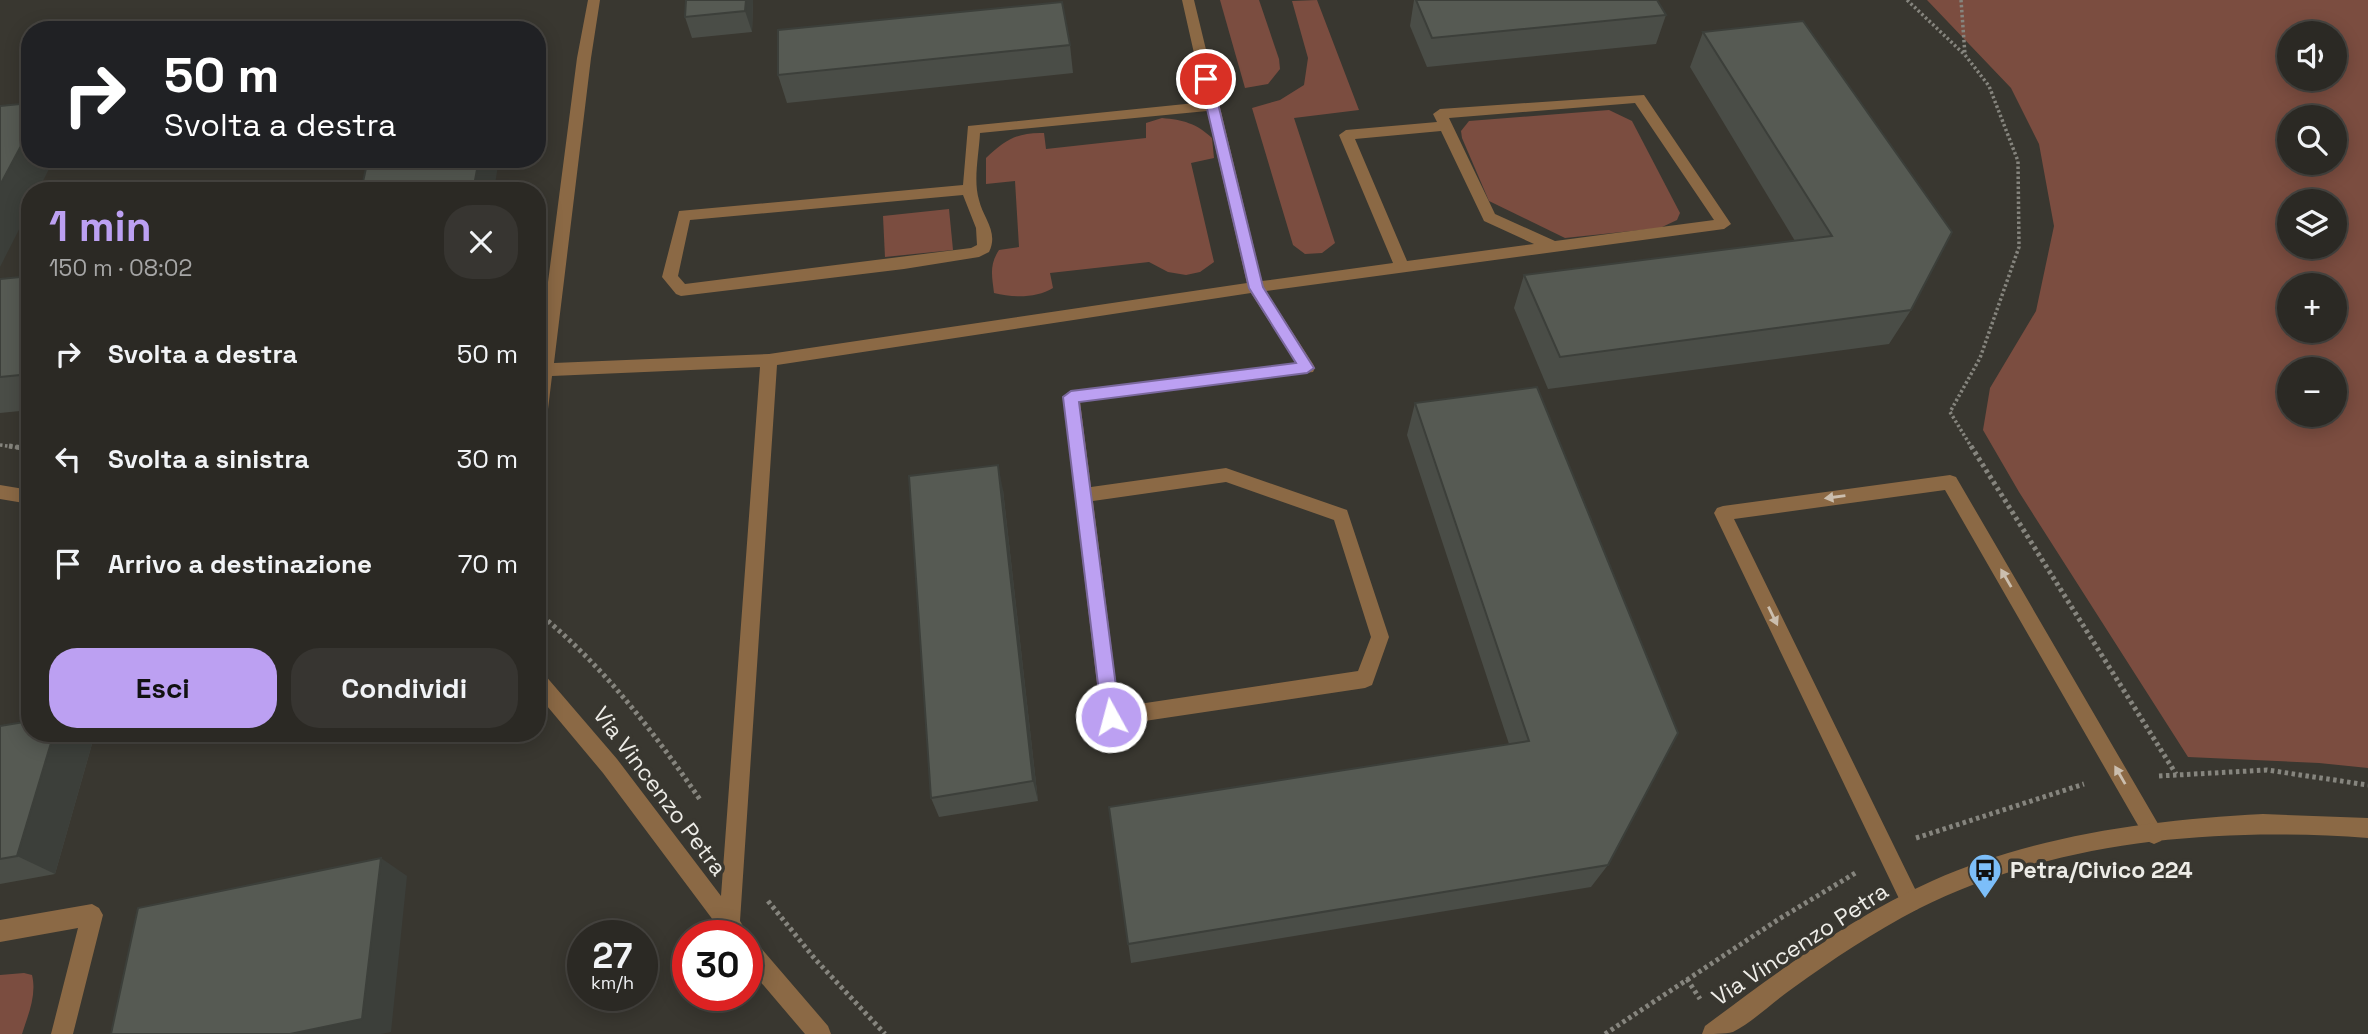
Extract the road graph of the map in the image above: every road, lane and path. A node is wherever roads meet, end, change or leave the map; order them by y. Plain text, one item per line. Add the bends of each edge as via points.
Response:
1 (594, 0) edge
2 (1188, 0) edge
3 (1907, 0) edge
4 (1961, 0) edge
5 (1965, 55) junction
6 (1213, 106) junction
7 (1445, 126) junction
8 (970, 189) junction
9 (1554, 247) junction
10 (1402, 267) junction
11 (1256, 288) junction
12 (769, 360) junction
13 (546, 362) edge
14 (546, 370) edge
15 (0, 445) edge
16 (21, 448) edge
17 (0, 492) edge
18 (1083, 495) junction
19 (21, 496) edge
20 (546, 691) edge
21 (2368, 785) edge
22 (2368, 828) edge
23 (2154, 834) junction
24 (1911, 902) junction
25 (726, 920) edge
26 (735, 920) edge
27 (0, 931) edge
28 (763, 967) edge
29 (62, 1034) edge
30 (820, 1034) edge
31 (1713, 1034) edge

1 - 13 street
2 - 6 street
3 - 5 path
4 - 5 path
5 - 21 path via 1989,86 2018,161 2020,247 1980,358 1950,412 2176,774 2267,770
6 - 8 street via 973,129
6 - 11 street
7 - 9 street via 1489,217
7 - 9 street via 1440,114 1639,97 1724,224
7 - 10 street via 1346,135
8 - 8 street via 684,215 670,277 681,290 974,253 984,248 986,235
9 - 10 street
10 - 11 street
11 - 12 street
11 - 18 street via 1307,368 1071,397
12 - 14 street
12 - 26 street
15 - 16 path
17 - 19 street
18 - 18 street via 1111,717 1365,679 1380,637 1341,516 1226,475
20 - 25 street, Via Vincenzo Petra via 610,766
22 - 23 street, Via Vincenzo Petra via 2239,825
23 - 24 street, Via Vincenzo Petra via 2039,854 1973,875
23 -> 24 street via 1950,482 1723,513
24 - 31 street, Via Vincenzo Petra via 1844,941
27 - 29 street via 92,915
28 - 30 street

